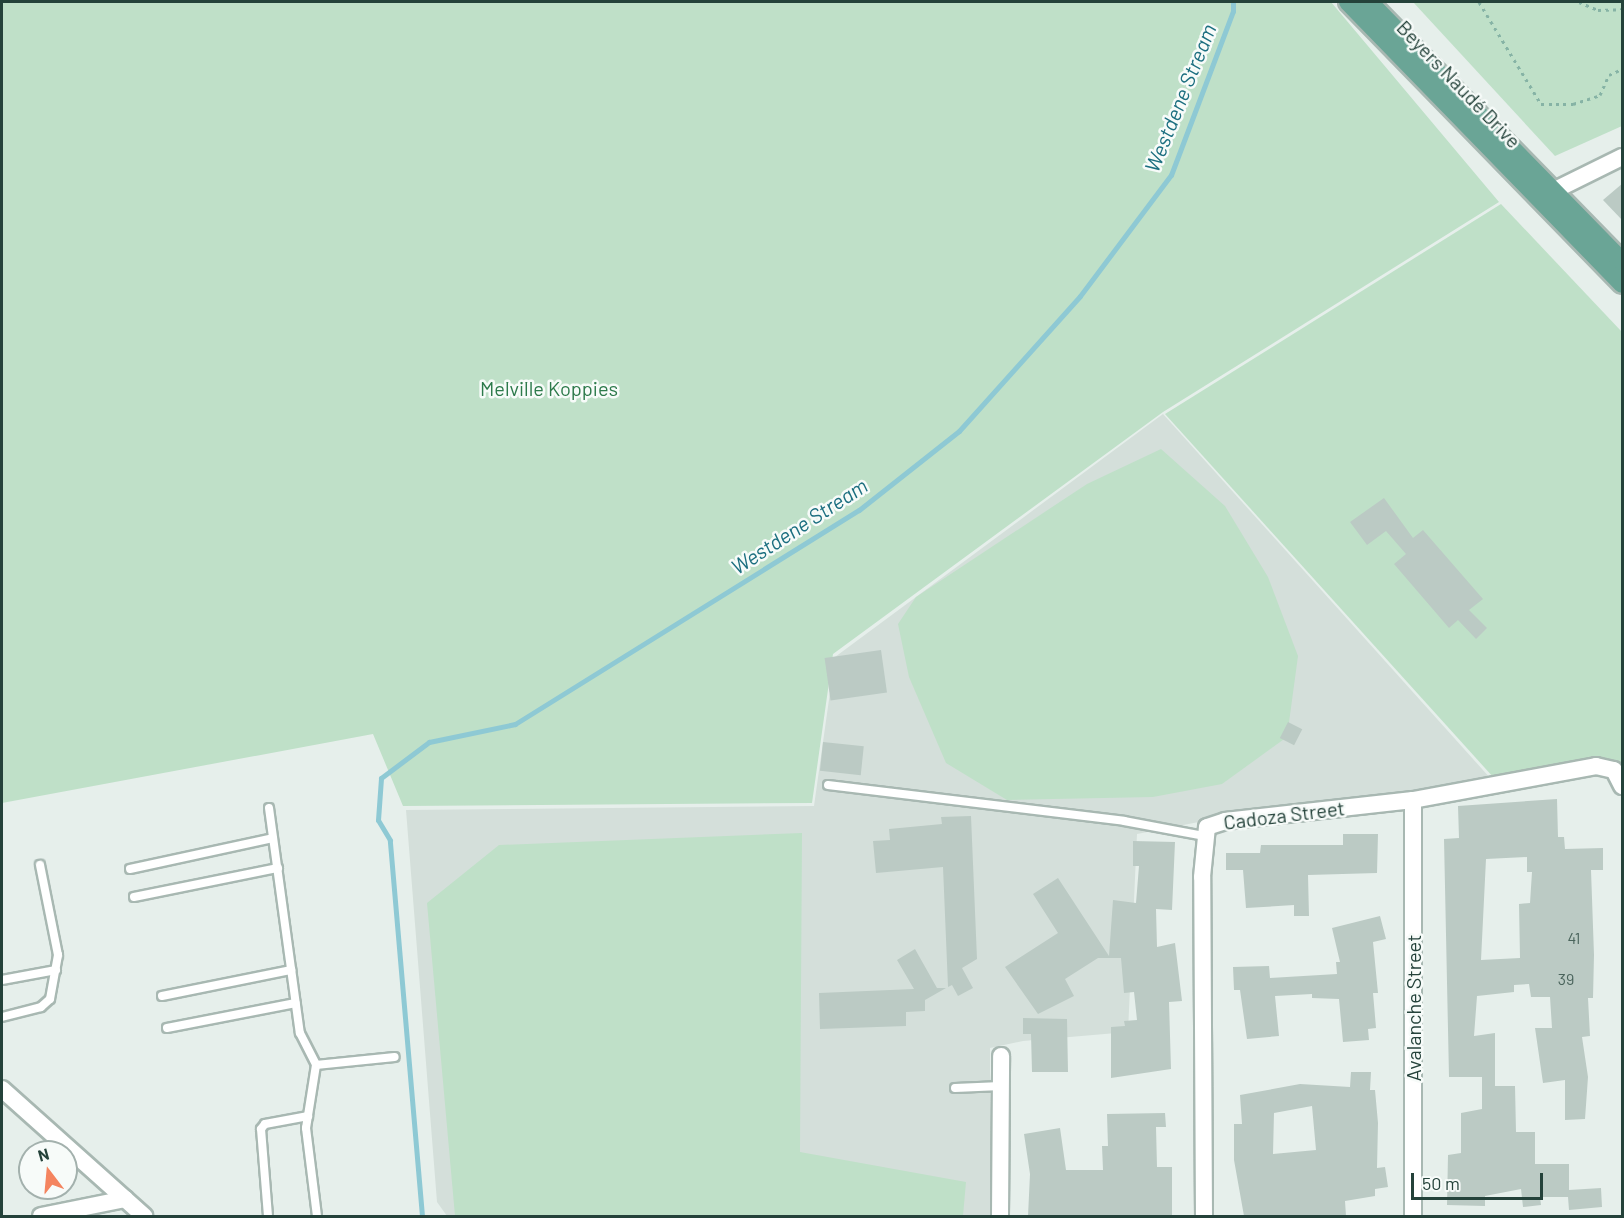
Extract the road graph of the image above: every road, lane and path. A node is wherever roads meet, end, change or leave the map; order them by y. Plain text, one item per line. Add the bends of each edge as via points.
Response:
1 (1348, 2) edge
2 (1369, 2) edge
3 (1479, 2) edge
4 (1578, 2) edge
5 (1623, 9) edge
6 (1623, 69) edge
7 (1623, 157) edge
8 (1545, 194) junction
9 (1623, 261) edge
10 (1623, 284) edge
11 (828, 785) dead end
12 (1623, 786) edge
13 (1413, 800) junction
14 (269, 808) dead end
15 (1204, 836) junction
16 (273, 838) junction
17 (40, 865) dead end
18 (278, 868) junction
19 (130, 869) dead end
20 (134, 897) dead end
21 (56, 970) junction
22 (291, 970) junction
23 (2, 980) edge
24 (162, 996) dead end
25 (296, 1004) junction
26 (2, 1017) edge
27 (167, 1028) dead end
28 (395, 1056) dead end
29 (1001, 1056) dead end
30 (316, 1065) junction
31 (1001, 1086) junction
32 (955, 1088) dead end
33 (2, 1089) edge
34 (308, 1116) junction
35 (125, 1199) junction
36 (41, 1216) edge
37 (144, 1216) edge
38 (268, 1216) edge
39 (317, 1216) edge
40 (1000, 1216) edge
41 (1204, 1216) edge
42 (1413, 1216) edge

1 - 8 main road, Beyers Naudé Drive
2 - 8 main road, Beyers Naudé Drive
3 - 6 path via 1541,104 1573,104 1600,95 1609,75
4 - 5 path via 1598,10
7 - 8 street
8 - 9 main road
8 - 10 main road
11 - 15 lane via 1124,821
12 - 13 street, Cadoza Street via 1614,770 1605,767
13 - 15 street, Cadoza Street via 1225,821 1207,827
13 - 42 street, Avalanche Street
14 - 16 lane
15 - 41 street, Cadoza Street
16 - 18 lane
16 - 19 lane
17 - 21 lane via 58,955
18 - 20 lane
18 - 22 lane
21 - 23 lane
21 - 26 lane via 47,1003
22 - 24 lane
22 - 25 lane
25 - 27 lane
25 - 30 lane via 300,1033
28 - 30 lane
29 - 31 street
30 - 34 lane
31 - 32 lane
31 - 40 street
33 - 35 street
34 - 38 lane via 265,1124 261,1129
34 - 39 lane via 306,1128
35 - 36 street
35 - 37 street

